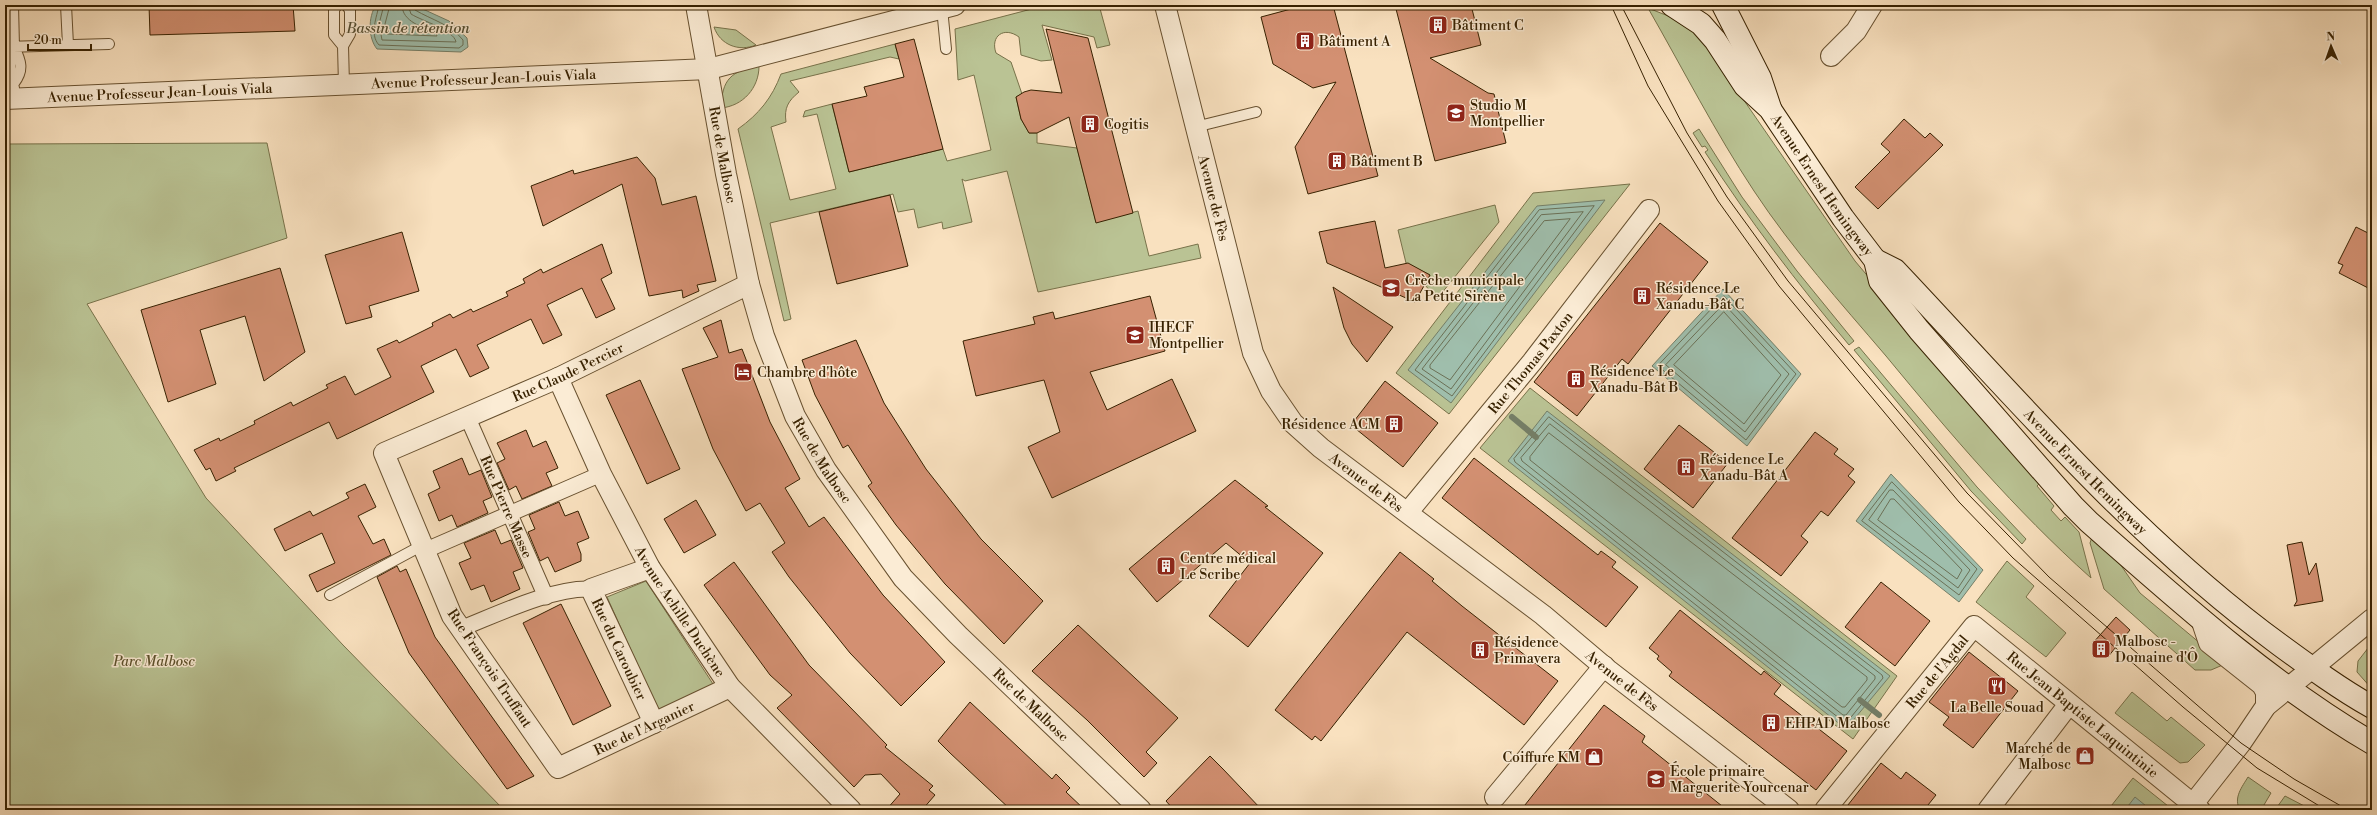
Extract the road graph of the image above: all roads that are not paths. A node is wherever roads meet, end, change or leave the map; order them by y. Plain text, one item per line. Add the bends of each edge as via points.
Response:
1 (13, 5) edge
2 (66, 5) edge
3 (337, 5) edge
4 (346, 5) edge
5 (696, 5) edge
6 (1164, 5) edge
7 (1672, 5) edge
8 (1723, 5) edge
9 (1872, 5) edge
10 (949, 7) edge
11 (109, 44) dead end
12 (68, 45) junction
13 (342, 46) junction
14 (10, 47) edge
15 (946, 49) dead end
16 (1832, 56) dead end
17 (709, 69) junction
18 (344, 85) junction
19 (12, 93) edge
20 (1770, 109) junction
21 (1256, 112) dead end
22 (1195, 127) junction
23 (1649, 210) dead end
24 (1875, 260) junction
25 (749, 284) junction
26 (558, 378) junction
27 (467, 416) junction
28 (384, 453) joint
29 (601, 474) junction
30 (1408, 512) junction
31 (510, 514) junction
32 (422, 549) junction
33 (650, 568) junction
34 (591, 589) junction
35 (330, 595) dead end
36 (546, 597) junction
37 (2372, 619) edge
38 (2202, 622) junction
39 (1974, 626) joint
40 (460, 629) junction
41 (1604, 666) junction
42 (2312, 668) junction
43 (730, 687) junction
44 (2288, 688) junction
45 (2069, 704) junction
46 (2266, 706) junction
47 (2372, 707) edge
48 (654, 722) junction
49 (2372, 743) edge
50 (558, 768) joint
51 (1495, 798) dead end
52 (2197, 807) edge
53 (851, 810) edge
54 (1140, 810) edge
55 (1789, 810) edge
56 (1825, 810) edge
57 (1988, 810) edge

1 - 14 lane
2 - 12 lane
3 - 13 lane via 334,10 334,35
4 - 13 lane via 350,10 350,34
5 - 17 street, Rue de Malbosc
6 - 22 street, Avenue de Fès
7 - 20 main road, Avenue Ernest Hemingway via 1701,24 1715,40 1744,86
8 - 20 main road, Avenue Ernest Hemingway via 1760,78
9 - 16 street via 1856,31
10 - 15 lane
10 - 17 street, Avenue Professeur Jean-Louis Viala
11 - 12 lane
12 - 14 lane
13 - 18 lane
14 - 19 lane via 21,62 21,74
17 - 18 street, Avenue Professeur Jean-Louis Viala
17 - 25 street, Rue de Malbosc via 726,174
18 - 19 street, Avenue Professeur Jean-Louis Viala
20 - 24 main road, Avenue Ernest Hemingway via 1843,218
21 - 22 lane
22 - 30 street, Avenue de Fès via 1253,353 1271,391 1293,423 1321,448
23 - 30 street, Rue Thomas Paxton via 1532,362
24 - 38 main road, Avenue Ernest Hemingway via 1880,281 1919,330 2073,506
24 - 42 main road, Avenue Ernest Hemingway via 1895,270 2119,508 2199,582
25 - 26 street, Rue Claude Percier
25 - 54 street, Rue de Malbosc via 764,336 795,416 826,470 903,578 958,635
26 - 27 street, Rue Claude Percier
26 - 29 street, Avenue Achille Duchène
27 - 28 street, Rue Claude Percier
27 - 31 street, Rue Pierre Masse
28 - 32 street, Rue François Truffaut
29 - 31 street
29 - 33 street, Avenue Achille Duchène
30 - 41 street, Avenue de Fès via 1544,615
31 - 32 street
31 - 36 street, Rue Pierre Masse
32 - 35 lane
32 - 40 street, Rue François Truffaut
33 - 34 street, Rue du Caroubier
33 - 43 street, Avenue Achille Duchène
34 - 36 street via 574,588
34 - 48 street, Rue du Caroubier
36 - 40 street
37 - 42 street
38 - 44 main road, Avenue Ernest Hemingway
38 - 46 street via 2209,643 2262,685 2266,692
39 - 45 street, Rue Jean Baptiste Laquintinie
39 - 56 street, Rue de l'Agdal
40 - 50 street, Rue François Truffaut
41 - 51 street
41 - 55 street, Avenue de Fès
42 - 44 street
42 - 47 main road, Avenue Ernest Hemingway
43 - 48 street, Rue de l'Arganier
43 - 53 street, Avenue Achille Duchène
44 - 46 street
44 - 49 main road, Avenue Ernest Hemingway
45 - 52 street, Rue Jean Baptiste Laquintinie
45 - 57 street
46 - 52 street
48 - 50 street, Rue de l'Arganier

